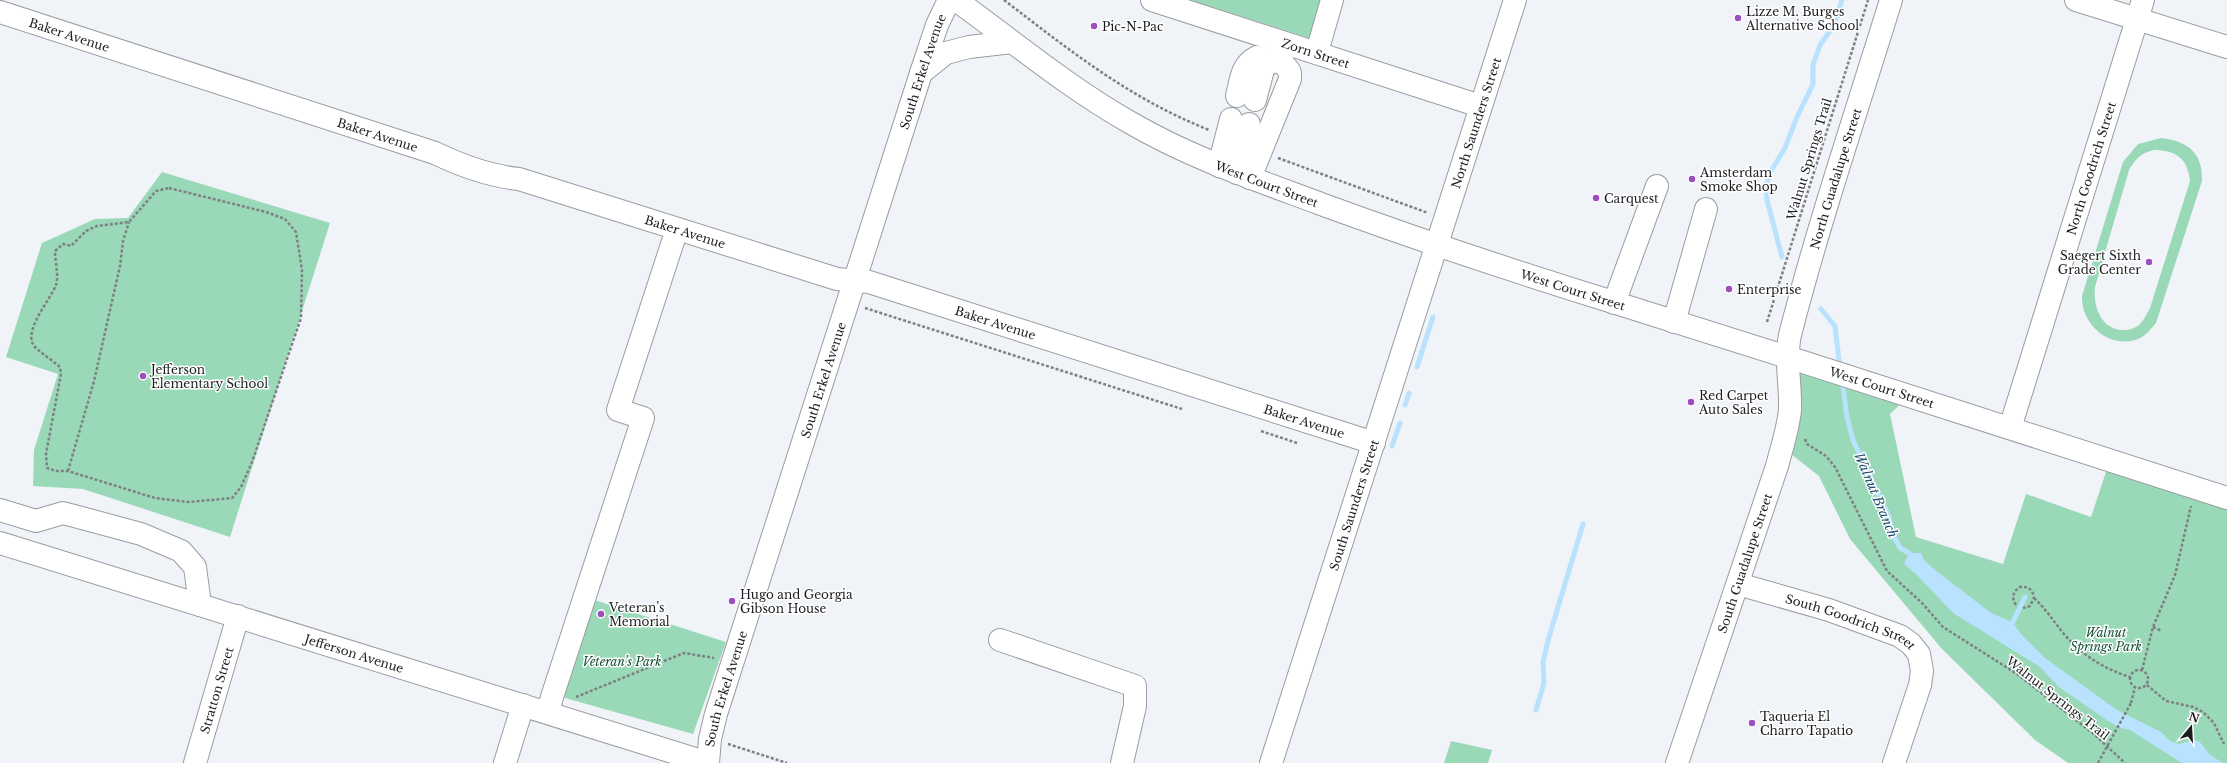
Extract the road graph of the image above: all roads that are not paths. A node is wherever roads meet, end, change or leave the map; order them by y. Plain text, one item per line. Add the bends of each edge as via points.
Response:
1 (949, 0) edge
2 (956, 0) edge
3 (1152, 0) edge
4 (1332, 0) edge
5 (1515, 0) edge
6 (1891, 0) edge
7 (2076, 0) edge
8 (2107, 5) edge
9 (2140, 9) edge
10 (0, 12) edge
11 (1012, 42) junction
12 (2227, 47) edge
13 (1317, 52) junction
14 (921, 73) junction
15 (1246, 98) dead end
16 (1480, 106) junction
17 (1240, 121) dead end
18 (1235, 172) junction
19 (1657, 186) dead end
20 (1706, 209) dead end
21 (677, 229) junction
22 (1436, 246) junction
23 (854, 281) junction
24 (1614, 303) junction
25 (1674, 322) junction
26 (1788, 358) junction
27 (2010, 428) junction
28 (1374, 443) junction
29 (2227, 498) edge
30 (0, 510) edge
31 (0, 543) edge
32 (1738, 584) junction
33 (200, 605) junction
34 (238, 616) junction
35 (1000, 640) dead end
36 (522, 704) junction
37 (548, 712) junction
38 (195, 763) edge
39 (505, 763) edge
40 (708, 763) edge
41 (1122, 763) edge
42 (1272, 763) edge
43 (1677, 763) edge
44 (1894, 763) edge

1 - 14 street, South Erkel Avenue via 936,26
2 - 11 street, West Court Street
3 - 13 street, Zorn Street
4 - 13 street
5 - 16 street, North Saunders Street
6 - 26 street, North Guadalupe Street via 1791,331
7 - 8 street
8 - 9 street
9 - 12 street
9 - 27 street, North Goodrich Street
10 - 21 street, Baker Avenue via 435,153 478,171 519,180
11 - 14 street via 969,47 946,54
11 - 18 street, West Court Street via 1131,123
13 - 16 street, Zorn Street
14 - 23 street, South Erkel Avenue
15 - 18 street via 1244,68 1247,63 1257,57 1275,61 1288,68 1290,79
16 - 22 street, North Saunders Street
17 - 18 street
18 - 22 street, West Court Street
19 - 24 street
20 - 25 street
21 - 23 street, Baker Avenue via 837,279
21 - 37 street via 618,410 642,418
22 - 24 street, West Court Street
22 - 28 street, South Saunders Street
23 - 28 street, Baker Avenue via 877,284
23 - 40 street, South Erkel Avenue via 716,714
24 - 25 street, West Court Street
25 - 26 street, West Court Street
26 - 27 street, West Court Street
26 - 32 street, South Guadalupe Street via 1788,424 1777,466
27 - 29 street, West Court Street
28 - 42 street, South Saunders Street
30 - 33 street via 36,521 63,513 141,534 181,551 195,567
31 - 33 street, Jefferson Avenue
32 - 43 street, South Guadalupe Street
32 - 44 street, South Goodrich Street via 1829,610 1900,636 1911,644 1919,654 1922,672
33 - 34 street, Jefferson Avenue
34 - 36 street, Jefferson Avenue
34 - 38 street, Stratton Street
35 - 41 street via 1135,686 1135,706
36 - 37 street, Jefferson Avenue
36 - 39 street
37 - 40 street, Jefferson Avenue

